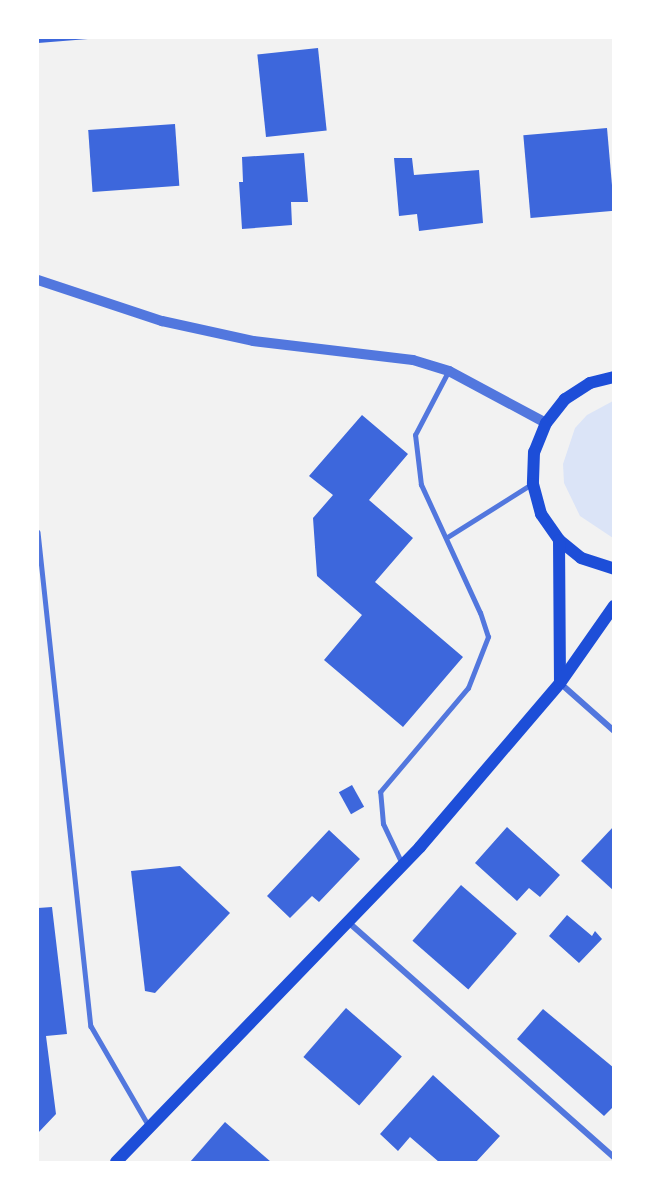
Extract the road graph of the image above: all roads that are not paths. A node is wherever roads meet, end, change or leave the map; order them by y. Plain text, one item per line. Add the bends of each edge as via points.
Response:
1 (38, 280) edge
2 (449, 371) junction
3 (614, 377) edge
4 (546, 423) junction
5 (533, 484) junction
6 (38, 532) edge
7 (446, 538) junction
8 (558, 540) junction
9 (614, 569) edge
10 (614, 606) edge
11 (560, 682) junction
12 (614, 731) edge
13 (402, 864) junction
14 (347, 921) junction
15 (150, 1128) junction
16 (614, 1157) edge
17 (116, 1162) edge

1 - 2 street via 173,324 253,341 413,360
2 - 4 street
2 - 7 lane via 415,435 421,485
3 - 4 main road via 590,383 565,399
4 - 5 main road via 534,452
5 - 7 lane
5 - 8 main road via 541,514
6 - 15 lane via 91,1026
7 - 13 lane via 488,638 468,688 380,792 382,824
8 - 9 main road via 581,558
8 - 11 main road
10 - 11 main road
11 - 12 street
11 - 13 main road
13 - 14 main road
14 - 15 main road
14 - 16 street
15 - 17 main road

